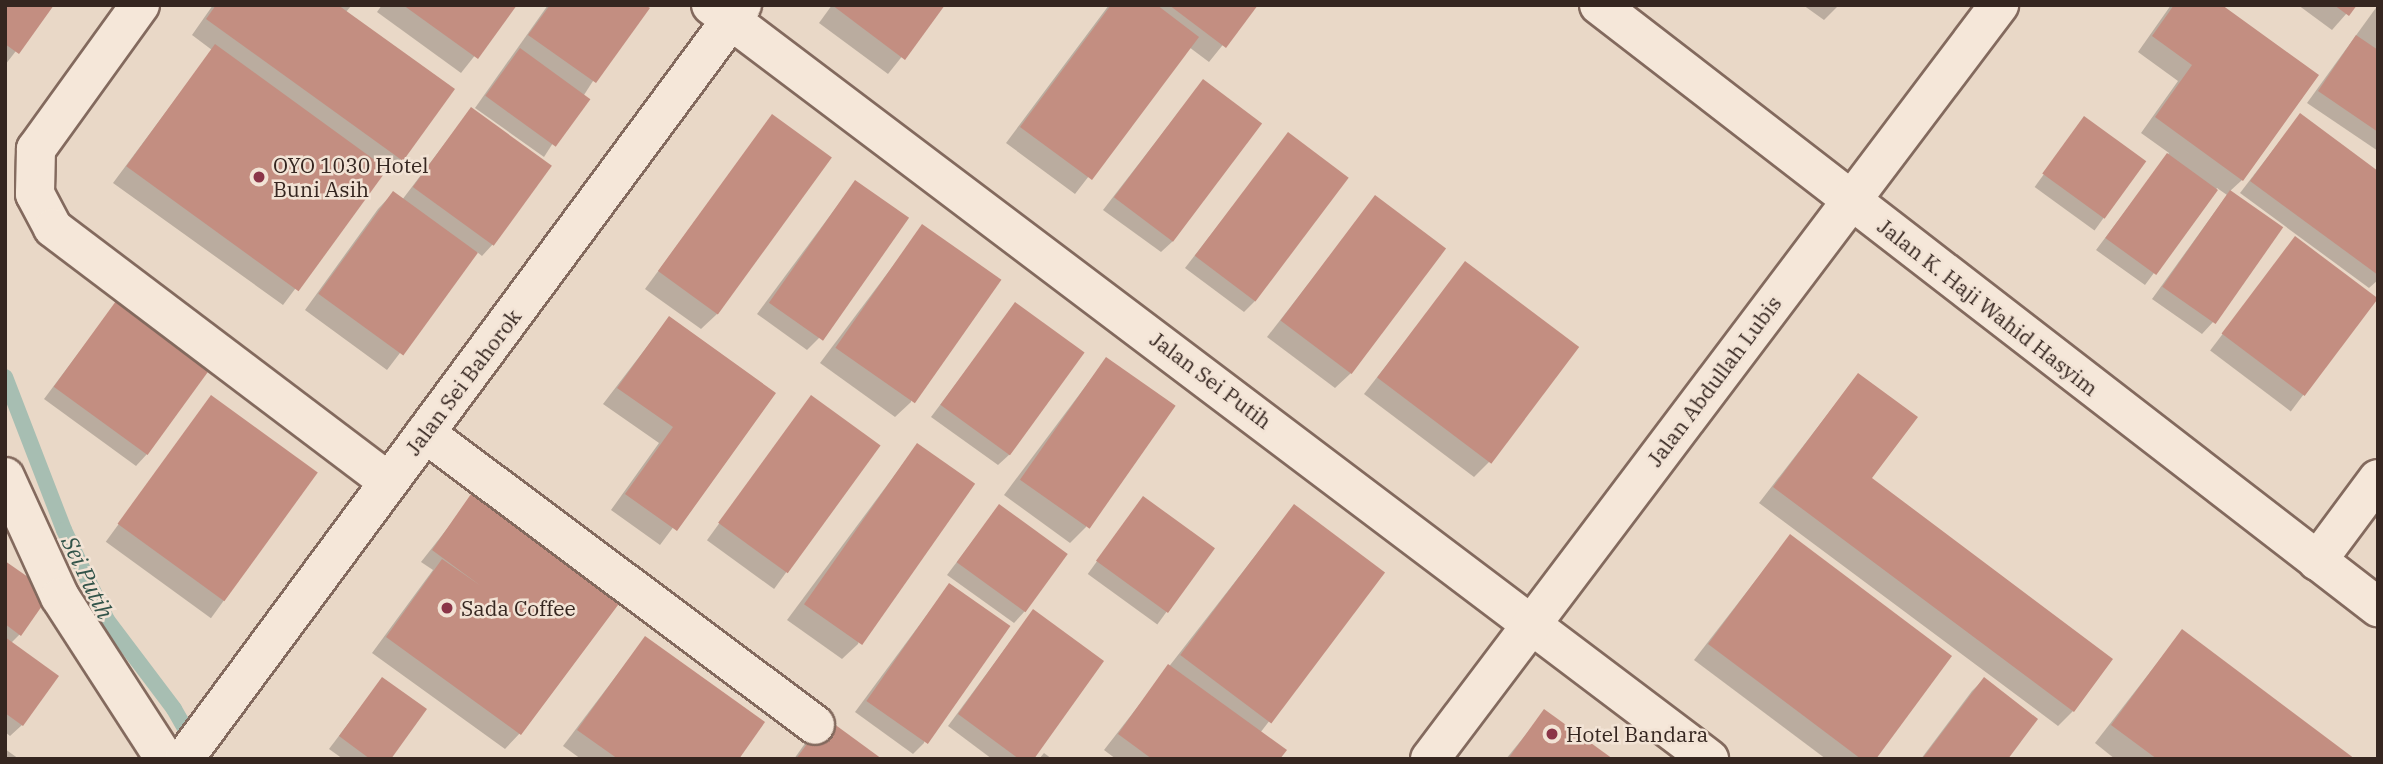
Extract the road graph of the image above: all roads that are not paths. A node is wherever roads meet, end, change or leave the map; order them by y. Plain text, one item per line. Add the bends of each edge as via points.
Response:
1 (140, 5) edge
2 (1599, 5) edge
3 (1999, 5) edge
4 (728, 10) edge
5 (1850, 200) junction
6 (425, 433) junction
7 (5, 477) edge
8 (2378, 479) edge
9 (388, 481) junction
10 (2317, 561) junction
11 (2378, 607) edge
12 (1533, 621) junction
13 (815, 725) dead end
14 (165, 759) edge
15 (184, 759) edge
16 (1430, 759) edge
17 (1709, 759) edge

1 - 9 street via 36,149 35,194 53,228
2 - 5 street, Jalan K. Haji Wahid Hasyim
3 - 5 street, Jalan Abdullah Lubis
4 - 6 street, Jalan Sei Bahorok
4 - 12 street, Jalan Sei Putih
5 - 10 street, Jalan K. Haji Wahid Hasyim
5 - 12 street, Jalan Abdullah Lubis
6 - 9 street, Jalan Sei Bahorok
6 - 13 street
7 - 14 street via 60,597
8 - 10 street
9 - 15 street, Jalan Sei Bahorok
10 - 11 street, Jalan K. Haji Wahid Hasyim
12 - 16 street, Jalan Abdullah Lubis
12 - 17 street, Jalan Sei Putih

